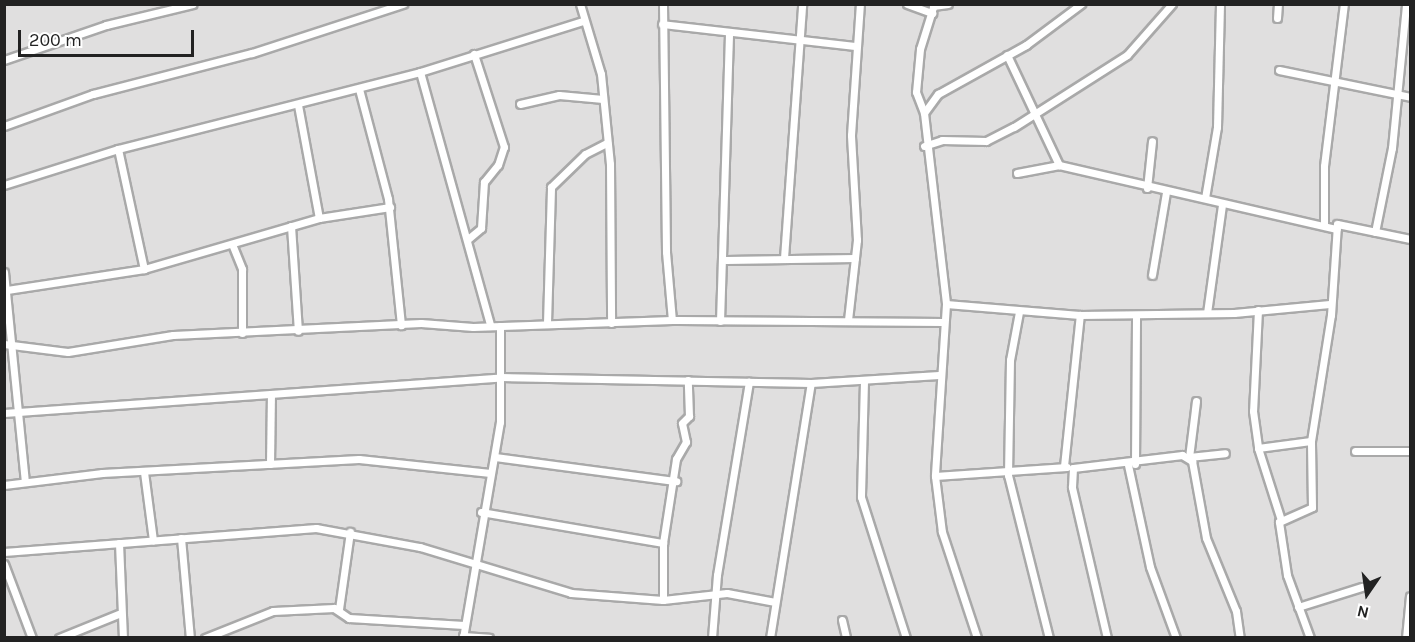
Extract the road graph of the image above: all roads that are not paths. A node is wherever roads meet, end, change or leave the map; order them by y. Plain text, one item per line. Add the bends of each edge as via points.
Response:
1 (193, 4) edge
2 (403, 4) edge
3 (579, 4) edge
4 (663, 4) edge
5 (802, 4) edge
6 (860, 4) edge
7 (907, 4) edge
8 (948, 4) edge
9 (1081, 4) edge
10 (1172, 4) edge
11 (1220, 4) edge
12 (1278, 4) edge
13 (1344, 4) edge
14 (1406, 4) edge
15 (933, 8) edge
16 (1277, 18) dead end
17 (583, 21) junction
18 (662, 24) junction
19 (729, 33) junction
20 (798, 39) junction
21 (856, 46) junction
22 (474, 54) junction
23 (1007, 55) junction
24 (4, 60) edge
25 (1279, 70) dead end
26 (420, 72) junction
27 (1338, 84) junction
28 (359, 89) junction
29 (1395, 96) junction
30 (1410, 97) edge
31 (603, 99) junction
32 (520, 104) dead end
33 (298, 105) junction
34 (924, 113) junction
35 (1036, 114) junction
36 (4, 126) edge
37 (1152, 141) dead end
38 (607, 143) junction
39 (924, 146) junction
40 (118, 149) junction
41 (1059, 165) junction
42 (1017, 173) dead end
43 (4, 185) edge
44 (1147, 188) junction
45 (1166, 192) junction
46 (1205, 198) junction
47 (1222, 205) junction
48 (390, 207) junction
49 (318, 218) junction
50 (1324, 225) junction
51 (291, 226) junction
52 (1337, 229) junction
53 (1375, 232) junction
54 (468, 239) junction
55 (1410, 239) edge
56 (232, 244) junction
57 (784, 258) junction
58 (855, 258) junction
59 (726, 260) junction
60 (144, 269) junction
61 (4, 272) edge
62 (1152, 275) dead end
63 (7, 290) junction
64 (946, 304) junction
65 (1330, 304) junction
66 (1257, 310) junction
67 (1019, 312) junction
68 (1207, 313) junction
69 (1080, 315) junction
70 (1136, 315) junction
71 (672, 320) junction
72 (848, 320) junction
73 (720, 321) junction
74 (943, 322) junction
75 (547, 323) junction
76 (612, 323) junction
77 (401, 325) junction
78 (490, 325) junction
79 (500, 326) junction
80 (298, 331) junction
81 (242, 333) junction
82 (4, 344) edge
83 (15, 346) junction
84 (939, 375) junction
85 (501, 377) junction
86 (688, 380) junction
87 (864, 381) junction
88 (749, 382) junction
89 (811, 383) junction
90 (271, 394) junction
91 (1196, 401) dead end
92 (4, 413) edge
93 (18, 413) junction
94 (1311, 441) junction
95 (1258, 448) junction
96 (1355, 451) dead end
97 (1410, 451) edge
98 (1226, 453) dead end
99 (495, 457) junction
100 (1189, 457) junction
101 (270, 464) junction
102 (1132, 464) junction
103 (1068, 467) junction
104 (144, 472) junction
105 (490, 473) junction
106 (1008, 475) junction
107 (935, 476) junction
108 (676, 481) junction
109 (25, 482) junction
110 (4, 485) edge
111 (481, 512) junction
112 (1280, 518) junction
113 (350, 532) junction
114 (181, 538) junction
115 (153, 540) junction
116 (120, 543) junction
117 (663, 543) junction
118 (4, 552) edge
119 (4, 564) edge
120 (476, 568) junction
121 (1362, 588) dead end
122 (719, 593) junction
123 (1410, 596) edge
124 (663, 600) junction
125 (775, 602) junction
126 (1298, 607) junction
127 (339, 609) junction
128 (118, 614) junction
129 (842, 620) dead end
130 (464, 625) junction
131 (463, 637) edge
132 (32, 638) edge
133 (60, 638) edge
134 (123, 638) edge
135 (190, 638) edge
136 (205, 638) edge
137 (489, 638) edge
138 (712, 638) edge
139 (770, 638) edge
140 (846, 638) edge
141 (906, 638) edge
142 (977, 638) edge
143 (1049, 638) edge
144 (1107, 638) edge
145 (1176, 638) edge
146 (1240, 638) edge
147 (1310, 638) edge
148 (1406, 638) edge

1 - 24 street via 106,25
2 - 36 street via 252,53 93,94
3 - 17 street
4 - 18 street
5 - 20 street
6 - 21 street
7 - 15 street
8 - 15 street
9 - 23 street
10 - 35 street via 1127,55
11 - 46 street via 1217,128
12 - 16 street
13 - 27 street
14 - 29 street
15 - 34 street via 916,78
17 - 22 street
17 - 31 street
18 - 19 street
18 - 71 street via 666,252
19 - 20 street
19 - 59 street
20 - 21 street
20 - 57 street
21 - 58 street via 851,135
22 - 26 street
22 - 54 street via 504,147 498,165 484,182 480,228
23 - 34 street via 938,94
23 - 35 street
25 - 27 street
26 - 28 street
26 - 54 street
27 - 29 street
27 - 50 street via 1324,166
28 - 33 street
28 - 48 street
29 - 30 street
29 - 53 street via 1392,148
31 - 32 street via 560,95
31 - 38 street
33 - 40 street
33 - 49 street
34 - 39 street
35 - 39 street via 986,141 942,140
35 - 41 street
37 - 44 street
38 - 75 street via 585,154 551,187
38 - 76 street via 614,234
39 - 64 street
40 - 43 street
40 - 60 street
41 - 42 street
41 - 44 street
44 - 45 street
45 - 46 street
45 - 62 street
46 - 47 street
47 - 50 street
47 - 68 street
48 - 49 street
48 - 77 street
49 - 51 street
50 - 52 street
51 - 56 street
51 - 80 street
52 - 53 street via 1341,224
52 - 65 street
53 - 55 street
54 - 78 street
56 - 60 street
56 - 81 street via 242,269
57 - 58 street
57 - 59 street
58 - 72 street
59 - 73 street
60 - 63 street
61 - 63 street
63 - 83 street
64 - 67 street
64 - 74 street
65 - 66 street
65 - 94 street
66 - 68 street
66 - 95 street via 1253,411
67 - 69 street
67 - 106 street via 1010,360
68 - 70 street
69 - 70 street
69 - 103 street
70 - 102 street
71 - 73 street
71 - 76 street
72 - 73 street
72 - 74 street
74 - 84 street
75 - 76 street
75 - 79 street
77 - 78 street
77 - 80 street
78 - 79 street
79 - 85 street
80 - 81 street
81 - 83 street via 173,335 69,352
82 - 83 street
83 - 93 street
84 - 87 street
84 - 107 street
85 - 86 street
85 - 90 street
85 - 99 street
86 - 88 street
86 - 108 street via 689,416 682,423 686,442 676,459
87 - 89 street
87 - 141 street via 861,497
88 - 89 street
88 - 122 street via 717,575
89 - 125 street
90 - 93 street
90 - 101 street
91 - 100 street
92 - 93 street
93 - 109 street
94 - 95 street
94 - 112 street via 1312,507
95 - 112 street
96 - 97 street
98 - 100 street
99 - 105 street
99 - 108 street
100 - 102 street
100 - 146 street via 1206,538 1236,612
101 - 104 street
101 - 105 street via 398,460
102 - 103 street
102 - 145 street via 1150,567
103 - 106 street
103 - 144 street
104 - 109 street
104 - 115 street
105 - 111 street
106 - 107 street
106 - 143 street
107 - 142 street via 942,532
108 - 117 street
109 - 110 street
111 - 117 street
111 - 120 street
112 - 126 street
113 - 114 street via 316,528
113 - 120 street via 420,547
113 - 127 street
114 - 115 street
114 - 135 street
115 - 116 street
116 - 118 street
116 - 128 street
117 - 124 street
119 - 132 street
120 - 124 street via 571,593
120 - 130 street
121 - 126 street
122 - 124 street
122 - 125 street
122 - 138 street
123 - 148 street
125 - 139 street
126 - 147 street
127 - 130 street via 349,618
127 - 136 street via 273,611
128 - 133 street
128 - 134 street
129 - 140 street
130 - 131 street
131 - 137 street

